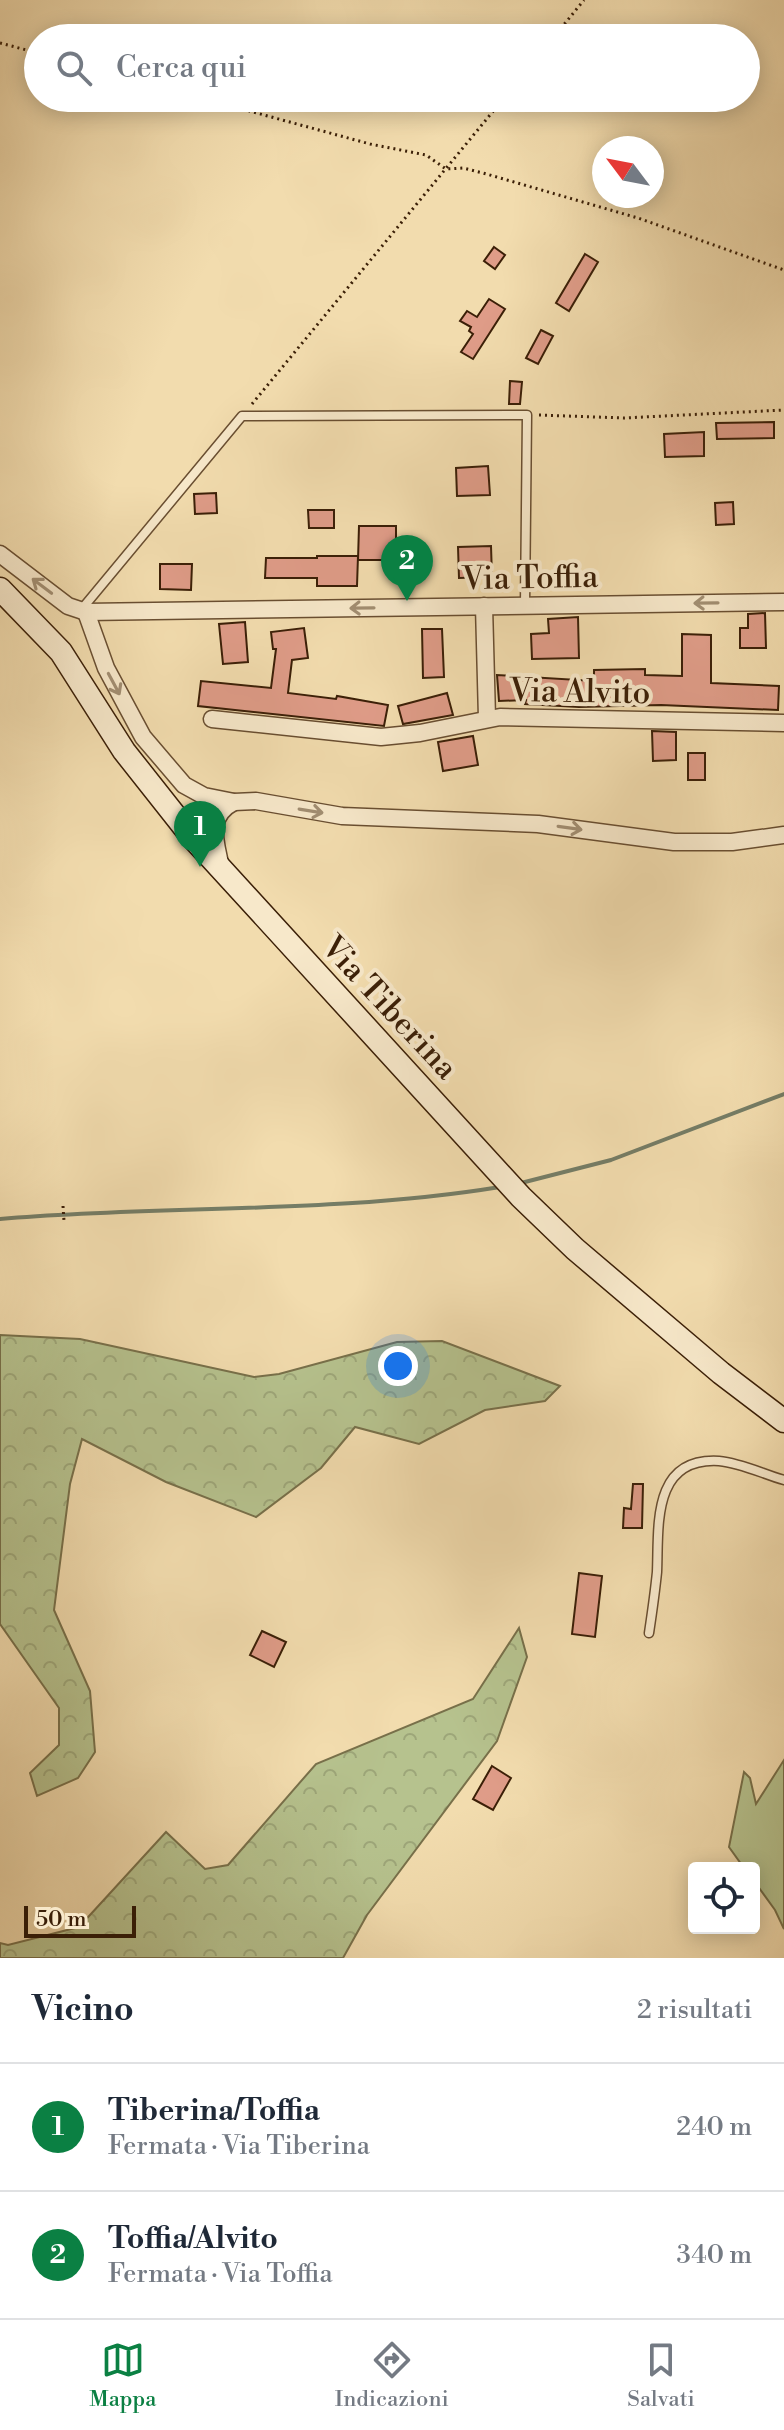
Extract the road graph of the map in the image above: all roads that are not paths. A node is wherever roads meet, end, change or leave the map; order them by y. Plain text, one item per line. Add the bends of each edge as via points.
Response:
1 (0, 554) edge
2 (0, 589) edge
3 (784, 602) edge
4 (525, 605) junction
5 (484, 606) junction
6 (83, 611) junction
7 (487, 718) junction
8 (212, 719) dead end
9 (784, 723) edge
10 (234, 802) junction
11 (215, 823) junction
12 (784, 835) edge
13 (192, 837) junction
14 (222, 871) junction
15 (784, 1421) edge
16 (784, 1480) edge
17 (649, 1633) dead end

6 -> 1 street via 68,606
2 - 13 main road, Via Tiberina via 61,652 124,751
3 -> 4 street, Via Toffia
4 - 5 street, Via Toffia
4 - 6 lane via 527,415 242,416
5 -> 6 street, Via Toffia
5 - 7 street, Via Alvito
6 -> 10 street via 143,737 187,788
7 - 8 street via 381,737
7 - 9 street, Via Alvito
10 - 11 street via 219,812
10 -> 12 street via 342,816 538,824 674,842
11 - 13 street
11 - 14 street
13 - 14 main road, Via Tiberina
14 - 15 main road, Via Tiberina via 521,1197 721,1373
16 - 17 lane via 718,1461 676,1476 660,1506

